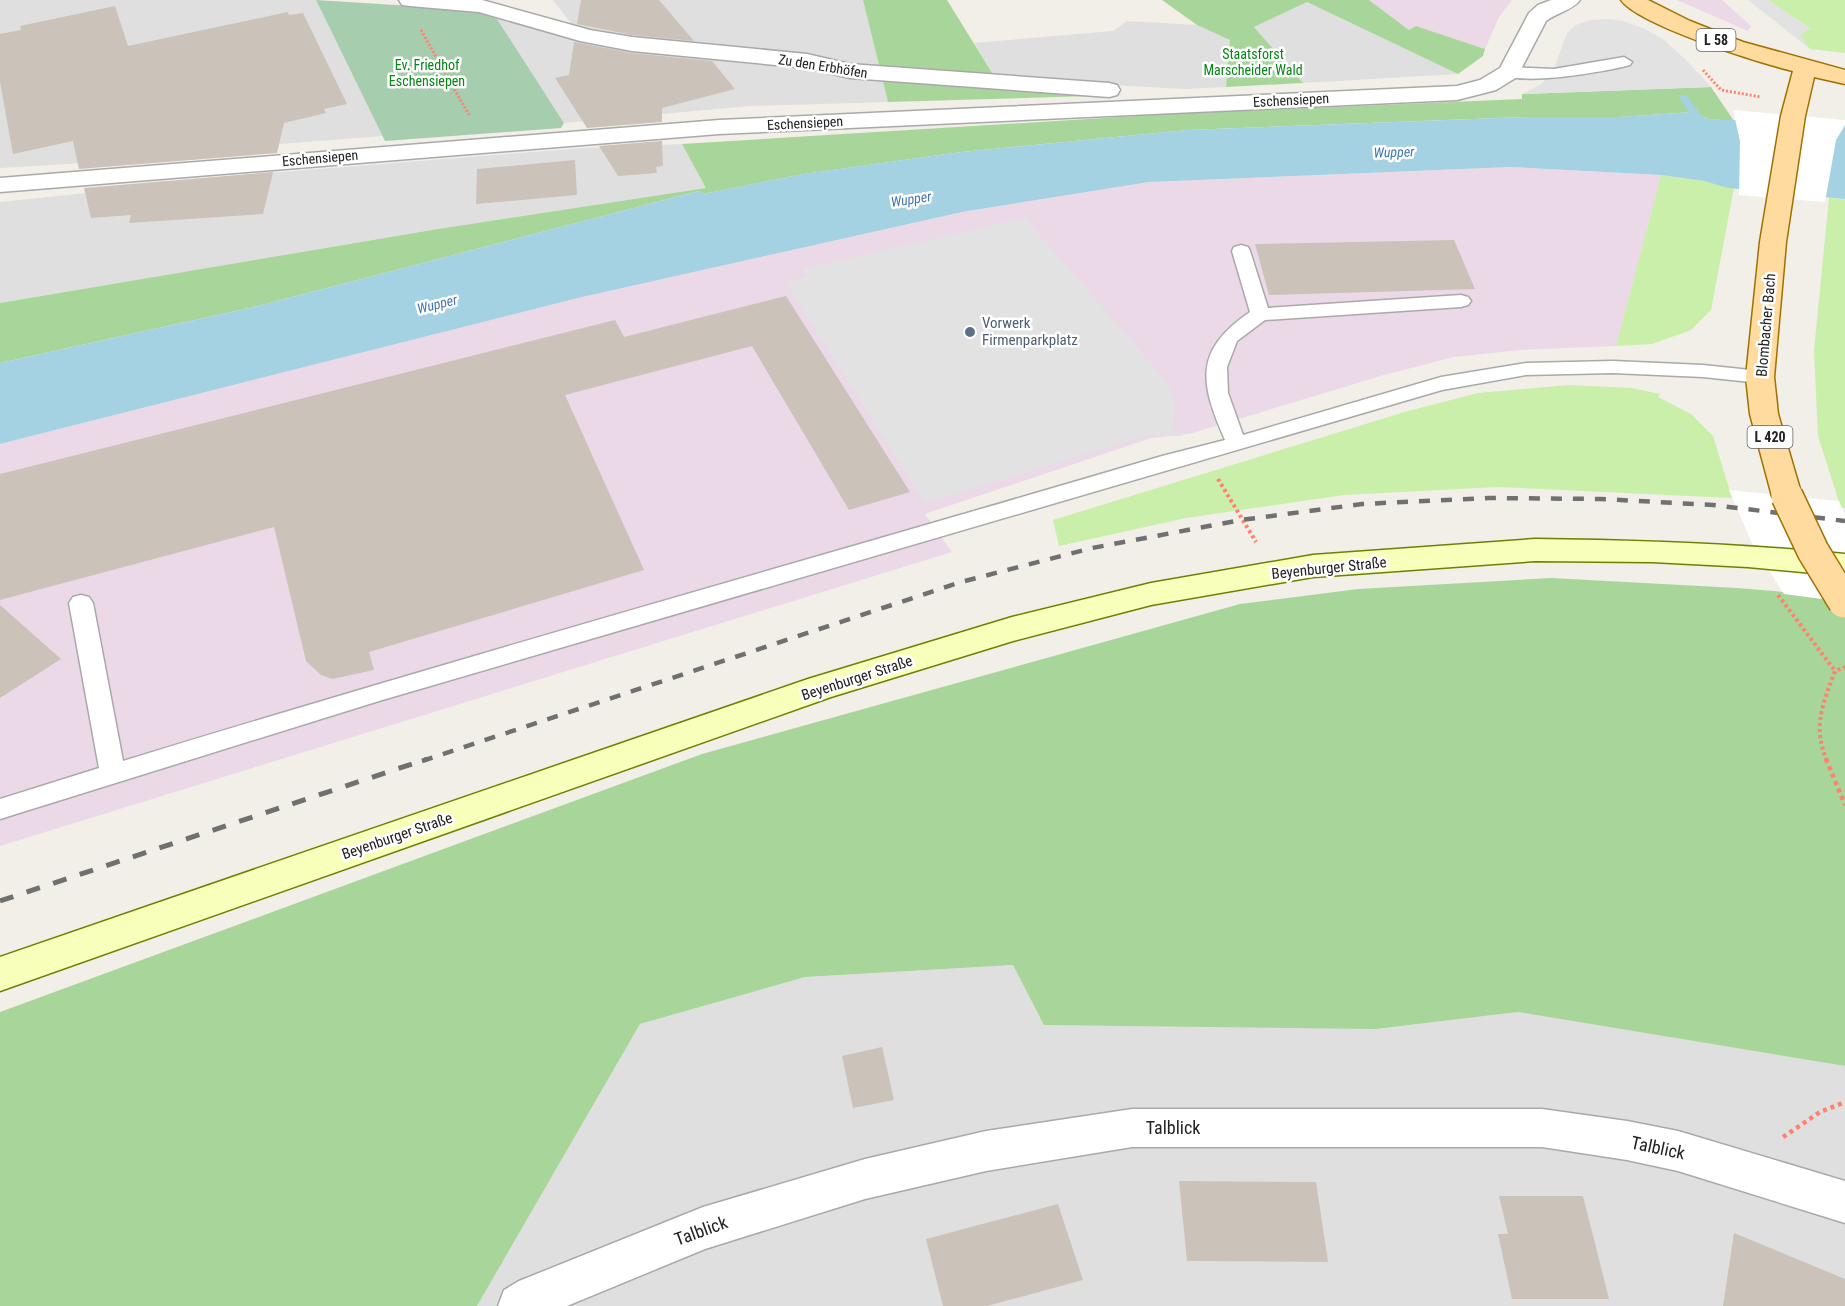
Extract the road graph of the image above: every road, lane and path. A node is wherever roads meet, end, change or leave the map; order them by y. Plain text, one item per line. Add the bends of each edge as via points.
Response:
1 (410, 0) edge
2 (1569, 0) edge
3 (1632, 0) edge
4 (418, 1) edge
5 (1624, 62) dead end
6 (1805, 69) junction
7 (1509, 72) junction
8 (1845, 77) edge
9 (1203, 104) junction
10 (459, 119) dead end
11 (0, 185) edge
12 (1240, 251) dead end
13 (1461, 301) dead end
14 (1260, 314) junction
15 (1760, 377) junction
16 (1237, 444) junction
17 (1205, 452) junction
18 (1261, 549) dead end
19 (1748, 556) junction
20 (1845, 565) edge
21 (1844, 602) edge
22 (81, 603) dead end
23 (1845, 667) edge
24 (1835, 671) junction
25 (113, 774) junction
26 (1845, 806) edge
27 (0, 809) edge
28 (0, 974) edge
29 (1845, 1102) edge
30 (1737, 1168) junction
31 (1845, 1202) edge
32 (520, 1306) edge

1 - 4 street, Zu den Erbhöfen
2 - 7 street via 1537,18
3 - 6 main road, L 58 via 1724,44
4 - 9 street, Zu den Erbhöfen via 480,6 632,44 807,61 850,72 1158,93
4 - 10 path via 416,12 423,37 469,116
5 - 7 lane via 1554,74
6 - 8 main road, L 58
6 - 15 main road, Blombacher Bach / L 420 via 1780,198
7 - 9 street, Eschensiepen via 1488,84 1457,93
9 - 11 street, Eschensiepen via 719,127
12 - 14 lane
13 - 14 lane
14 - 16 lane via 1227,340 1215,372 1218,401
15 - 16 lane via 1613,367 1526,369 1441,384
15 - 21 main road, Blombacher Bach / L 420, bridge via 1764,414 1787,496 1813,551
16 - 17 lane
17 - 18 path via 1223,492
17 - 25 lane
19 - 20 main road, Beyenburger Straße
19 - 24 path
19 - 28 main road, Beyenburger Straße via 1524,551 1313,566 1151,594 1012,629 820,688
22 - 25 lane
23 - 24 path
24 - 26 path via 1819,716 1821,747
25 - 27 lane
29 - 30 path via 1820,1112
30 - 31 street, Talblick
30 - 32 street, Talblick via 1605,1136 1542,1128 1132,1128 986,1151 865,1179 703,1228

